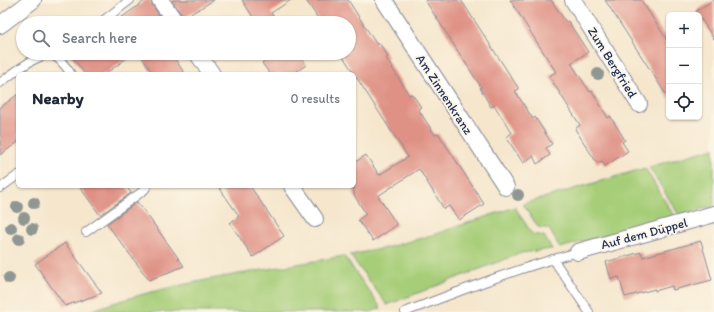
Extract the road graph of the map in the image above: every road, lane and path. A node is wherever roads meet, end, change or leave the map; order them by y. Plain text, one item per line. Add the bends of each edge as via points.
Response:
1 (33, 0) edge
2 (130, 0) edge
3 (160, 0) edge
4 (384, 0) edge
5 (573, 0) edge
6 (109, 16) edge
7 (171, 16) edge
8 (0, 25) edge
9 (33, 60) edge
10 (61, 60) edge
11 (203, 60) edge
12 (70, 72) edge
13 (211, 72) edge
14 (0, 83) edge
15 (639, 104) dead end
16 (16, 176) edge
17 (506, 187) dead end
18 (0, 188) edge
19 (146, 188) edge
20 (293, 188) edge
21 (315, 219) dead end
22 (713, 219) edge
23 (86, 232) dead end
24 (578, 252) joint
25 (553, 259) junction
26 (404, 312) edge
27 (588, 312) edge

1 - 8 street
2 - 6 lane
3 - 7 street
4 - 17 street, Am Zinnenkranz
5 - 15 street, Zum Bergfried
9 - 14 lane
10 - 12 lane
11 - 13 street
16 - 18 lane
19 - 23 lane
20 - 21 street
22 - 24 street, Auf dem Düppel
24 - 25 lane
25 - 26 lane
25 - 27 lane

